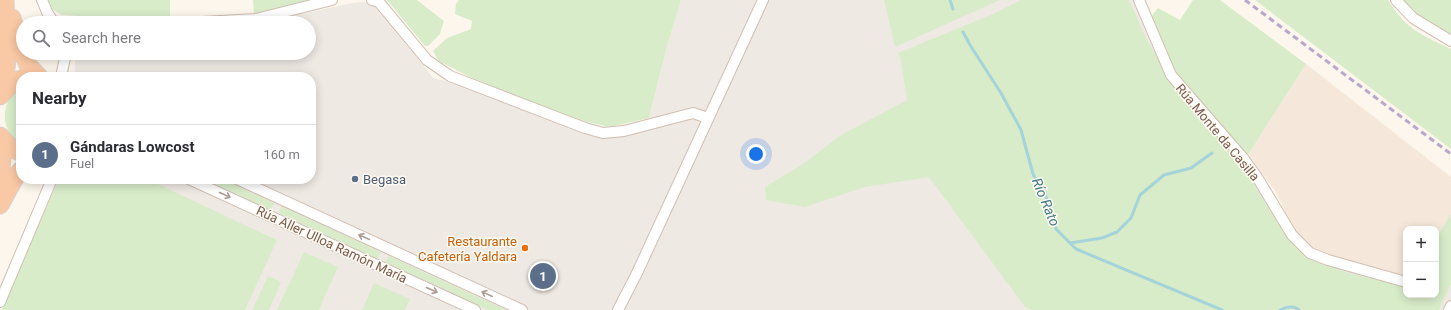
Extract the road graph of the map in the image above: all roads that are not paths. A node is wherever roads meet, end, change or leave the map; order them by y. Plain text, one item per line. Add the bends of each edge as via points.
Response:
1 (5, 0) edge
2 (42, 0) edge
3 (332, 0) edge
4 (372, 0) edge
5 (763, 0) edge
6 (1139, 0) edge
7 (1396, 0) edge
8 (50, 16) edge
9 (268, 16) edge
10 (16, 32) edge
11 (1451, 41) edge
12 (26, 60) edge
13 (65, 60) edge
14 (34, 72) edge
15 (62, 72) edge
16 (16, 81) edge
17 (2, 93) edge
18 (708, 118) junction
19 (2, 138) edge
20 (16, 150) edge
21 (16, 176) edge
22 (0, 178) edge
23 (50, 184) edge
24 (200, 184) edge
25 (248, 184) edge
26 (0, 205) edge
27 (1403, 281) edge
28 (0, 302) edge
29 (1451, 306) edge
30 (475, 310) edge
31 (522, 310) edge
32 (618, 310) edge
33 (1449, 310) edge

1 - 10 highway
1 - 17 highway via 7,58
2 - 8 street
3 - 9 street
4 - 18 street via 379,2 427,60 450,76 585,128 603,133 624,131 693,114
5 - 18 street
6 - 27 street, Rúa Monte da Casilla via 1171,75 1257,177 1292,235 1310,253
7 - 11 street via 1413,18
12 - 14 highway
13 - 15 street
16 - 17 highway
18 - 32 street
19 - 20 highway
19 - 22 highway
21 - 26 highway
23 - 28 street
24 -> 30 street, Rúa Aller Ulloa Ramón María
31 -> 25 street, Rúa Aller Ulloa Ramón María
29 - 33 street

